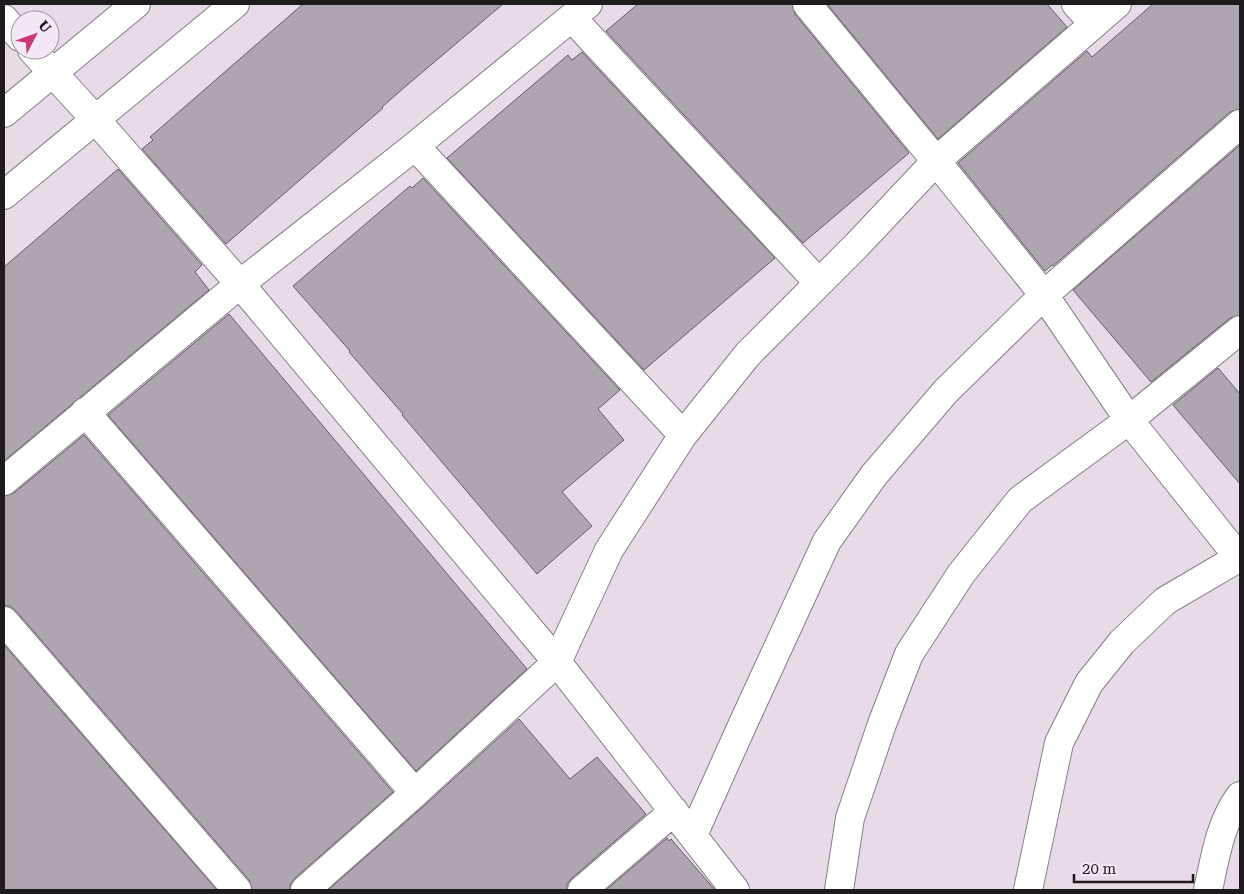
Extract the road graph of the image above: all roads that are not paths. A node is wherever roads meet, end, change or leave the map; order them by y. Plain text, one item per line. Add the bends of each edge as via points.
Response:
1 (136, 4) edge
2 (235, 4) edge
3 (807, 4) edge
4 (1076, 4) edge
5 (1117, 4) edge
6 (580, 11) edge
7 (1094, 24) junction
8 (41, 60) edge
9 (52, 72) junction
10 (4, 113) edge
11 (95, 119) junction
12 (1240, 124) edge
13 (415, 146) junction
14 (936, 161) junction
15 (4, 195) edge
16 (240, 284) junction
17 (819, 284) junction
18 (1044, 296) junction
19 (1240, 330) edge
20 (85, 412) junction
21 (1129, 420) junction
22 (683, 435) junction
23 (4, 481) edge
24 (1240, 558) edge
25 (4, 621) edge
26 (557, 662) junction
27 (415, 793) junction
28 (1240, 796) edge
29 (674, 812) junction
30 (693, 835) junction
31 (237, 890) edge
32 (305, 890) edge
33 (582, 890) edge
34 (735, 890) edge
35 (839, 890) edge
36 (1028, 890) edge
37 (1208, 890) edge

1 - 9 street
2 - 11 street
3 - 14 street
4 - 7 street
5 - 7 street
6 - 13 street
6 - 17 street
7 - 14 street
8 - 9 street
9 - 10 street
9 - 11 street
11 - 15 street
11 - 16 street
12 - 18 street
13 - 16 street
13 - 22 street
14 - 17 street
14 - 18 street
16 - 20 street
16 - 26 street
17 - 22 street via 748,354
18 - 21 street
18 - 30 street via 946,391 874,475 827,541
19 - 21 street
20 - 23 street
20 - 27 street
21 - 24 street
21 - 35 street via 1020,500 961,574 909,654 850,818
22 - 26 street via 609,550
24 - 36 street via 1165,601 1122,642 1089,683 1059,743
25 - 31 street
26 - 27 street
26 - 29 street
27 - 32 street
28 - 37 street via 1220,839
29 - 30 street
29 - 33 street
30 - 34 street

